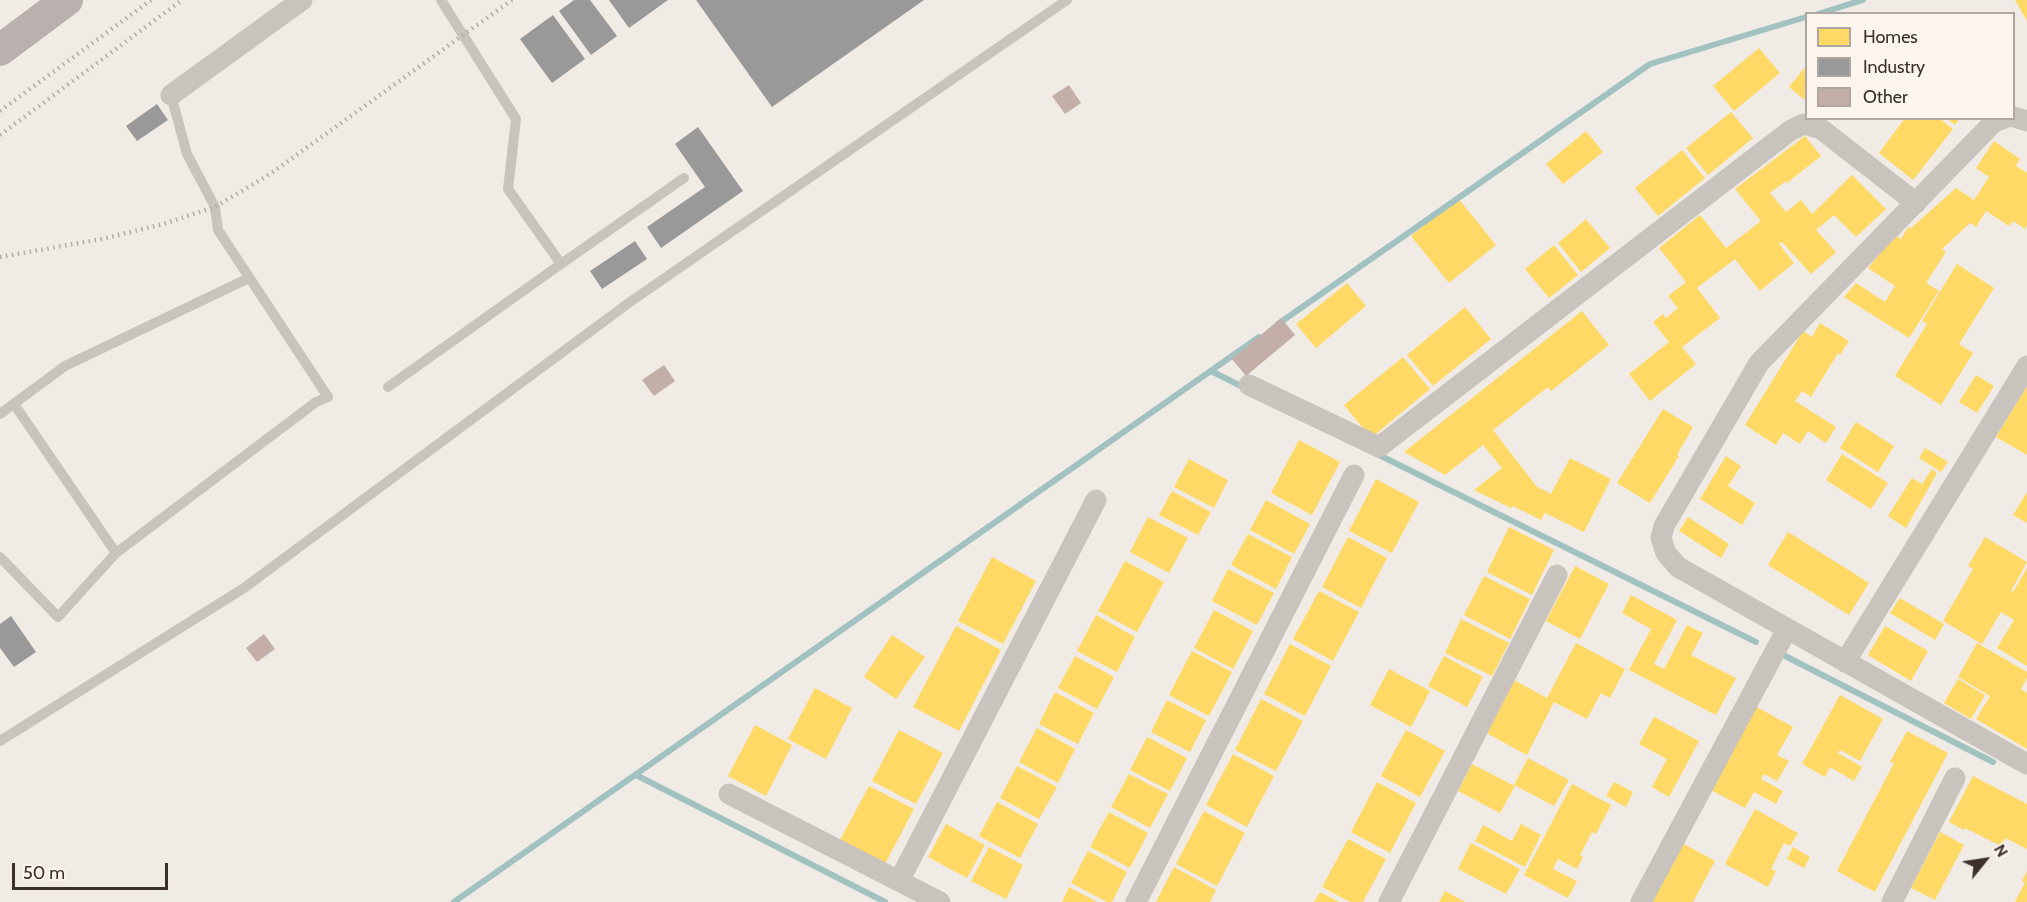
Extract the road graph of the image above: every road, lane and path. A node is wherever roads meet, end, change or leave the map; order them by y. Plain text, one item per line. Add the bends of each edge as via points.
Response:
1 (67, 0) edge
2 (302, 0) edge
3 (441, 0) edge
4 (1067, 0) edge
5 (0, 50) edge
6 (171, 95) joint
7 (2000, 120) edge
8 (684, 178) dead end
9 (1916, 203) junction
10 (561, 264) junction
11 (249, 278) junction
12 (2027, 366) edge
13 (1249, 385) dead end
14 (388, 387) dead end
15 (14, 404) junction
16 (0, 414) edge
17 (1354, 475) dead end
18 (1096, 500) dead end
19 (116, 553) junction
20 (0, 557) edge
21 (1557, 574) dead end
22 (1787, 629) junction
23 (1845, 662) junction
24 (0, 741) edge
25 (2027, 764) edge
26 (1955, 778) dead end
27 (729, 794) dead end
28 (898, 880) junction
29 (940, 902) edge
30 (1136, 902) edge
31 (1389, 902) edge
32 (1641, 902) edge
33 (1892, 902) edge

1 - 5 main road
2 - 6 street
3 - 10 lane via 516,119 508,189
4 - 24 lane via 630,302 244,588
6 - 11 lane via 187,154 215,207 218,230
7 - 9 street
8 - 10 lane
9 - 13 street via 1821,129 1804,124 1791,130 1379,447
9 - 22 street via 1759,363 1664,526 1661,538 1666,553 1678,567
10 - 14 lane
11 - 15 lane via 65,366
11 - 19 lane via 328,398 316,402
12 - 23 street
15 - 16 lane
15 - 19 lane
17 - 30 street
18 - 28 street
19 - 20 lane via 58,617
21 - 31 street
22 - 23 street
22 - 32 street
23 - 25 street
26 - 33 street
27 - 28 street
28 - 29 street

